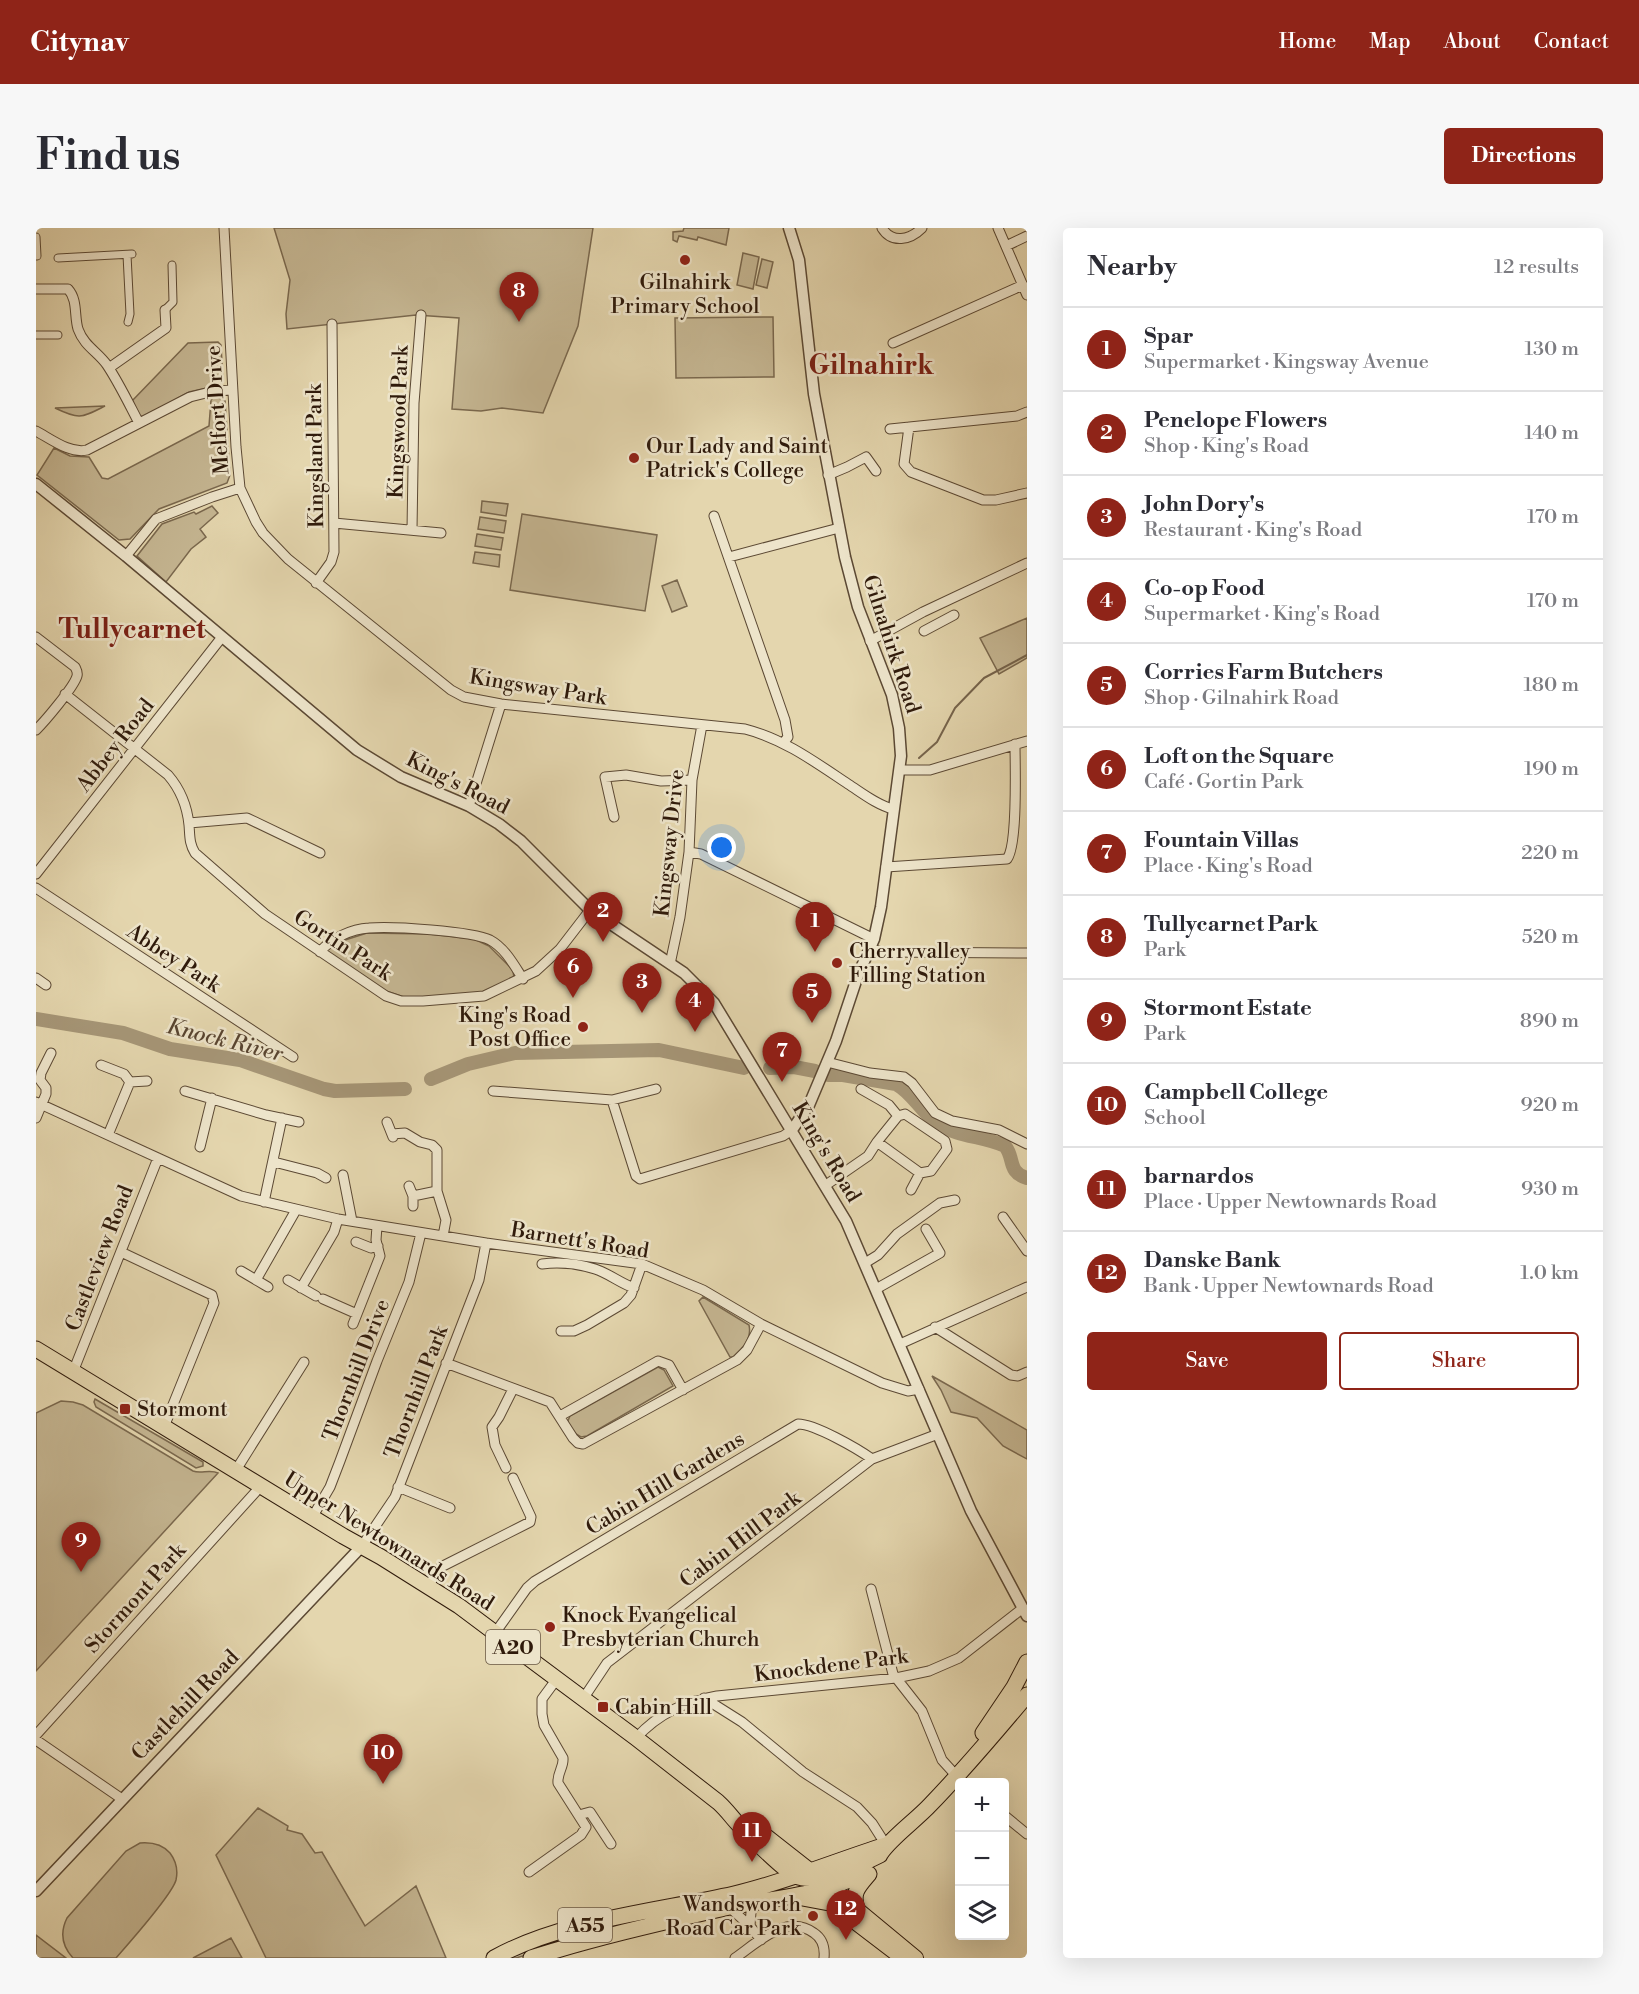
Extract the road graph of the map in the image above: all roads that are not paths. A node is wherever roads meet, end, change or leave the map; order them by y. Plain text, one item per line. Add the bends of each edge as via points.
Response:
1 (224, 228) edge
2 (789, 228) edge
3 (882, 228) edge
4 (922, 228) edge
5 (998, 228) edge
6 (1027, 236) edge
7 (36, 237) edge
8 (1006, 246) junction
9 (37, 256) edge
10 (58, 258) dead end
11 (171, 265) dead end
12 (36, 289) edge
13 (1025, 290) edge
14 (165, 310) joint
15 (421, 315) dead end
16 (128, 322) dead end
17 (332, 324) dead end
18 (36, 335) edge
19 (58, 335) dead end
20 (893, 343) dead end
21 (109, 368) junction
22 (232, 390) junction
23 (1027, 412) edge
24 (139, 423) junction
25 (909, 427) junction
26 (890, 429) dead end
27 (36, 431) edge
28 (876, 471) dead end
29 (828, 475) junction
30 (36, 484) edge
31 (240, 488) junction
32 (1027, 494) edge
33 (714, 516) dead end
34 (334, 523) junction
35 (839, 528) junction
36 (412, 530) junction
37 (441, 533) dead end
38 (126, 556) junction
39 (729, 557) junction
40 (1027, 563) edge
41 (316, 582) junction
42 (931, 608) junction
43 (954, 615) dead end
44 (939, 623) junction
45 (924, 631) dead end
46 (36, 637) edge
47 (222, 637) junction
48 (870, 641) junction
49 (65, 694) junction
50 (501, 704) junction
51 (702, 725) junction
52 (36, 730) edge
53 (1027, 741) edge
54 (784, 742) junction
55 (1015, 744) junction
56 (135, 749) junction
57 (900, 770) junction
58 (692, 780) junction
59 (469, 806) junction
60 (893, 809) junction
61 (614, 817) dead end
62 (189, 823) junction
63 (689, 852) junction
64 (320, 853) dead end
65 (886, 867) junction
66 (36, 874) edge
67 (36, 888) edge
68 (590, 910) junction
69 (872, 944) junction
70 (320, 951) junction
71 (1027, 953) edge
72 (670, 963) junction
73 (36, 978) edge
74 (523, 979) junction
75 (46, 986) dead end
76 (51, 1053) dead end
77 (293, 1058) dead end
78 (827, 1062) junction
79 (101, 1065) dead end
80 (147, 1081) dead end
81 (130, 1082) junction
82 (656, 1089) dead end
83 (861, 1089) dead end
84 (185, 1091) dead end
85 (493, 1091) dead end
86 (212, 1098) junction
87 (612, 1100) junction
88 (39, 1103) edge
89 (805, 1113) junction
90 (898, 1116) junction
91 (36, 1118) edge
92 (282, 1119) junction
93 (298, 1122) dead end
94 (387, 1122) dead end
95 (792, 1130) junction
96 (108, 1135) junction
97 (799, 1141) junction
98 (877, 1142) junction
99 (213, 1143) dead end
100 (1027, 1144) edge
101 (158, 1158) junction
102 (274, 1162) junction
103 (321, 1172) dead end
104 (920, 1173) junction
105 (343, 1175) dead end
106 (826, 1185) junction
107 (409, 1186) dead end
108 (911, 1190) dead end
109 (437, 1191) junction
110 (955, 1200) dead end
111 (264, 1202) junction
112 (296, 1210) junction
113 (1003, 1217) dead end
114 (338, 1219) junction
115 (352, 1221) junction
116 (377, 1226) junction
117 (926, 1229) dead end
118 (421, 1233) junction
119 (443, 1236) junction
120 (356, 1242) dead end
121 (486, 1243) junction
122 (378, 1246) junction
123 (1027, 1251) edge
124 (122, 1252) junction
125 (865, 1263) junction
126 (542, 1264) dead end
127 (642, 1264) junction
128 (241, 1271) dead end
129 (256, 1280) junction
130 (288, 1280) dead end
131 (268, 1287) dead end
132 (1027, 1287) edge
133 (302, 1288) junction
134 (634, 1288) junction
135 (876, 1289) junction
136 (357, 1314) junction
137 (353, 1324) dead end
138 (761, 1324) junction
139 (935, 1327) junction
140 (561, 1331) dead end
141 (900, 1344) junction
142 (36, 1349) edge
143 (304, 1362) dead end
144 (446, 1363) junction
145 (73, 1372) junction
146 (1027, 1372) edge
147 (513, 1389) junction
148 (920, 1389) junction
149 (683, 1390) junction
150 (560, 1416) junction
151 (164, 1427) junction
152 (938, 1434) junction
153 (872, 1459) junction
154 (506, 1468) dead end
155 (237, 1470) junction
156 (513, 1478) dead end
157 (261, 1486) junction
158 (398, 1487) junction
159 (450, 1508) dead end
160 (313, 1516) junction
161 (362, 1546) junction
162 (428, 1586) junction
163 (872, 1588) dead end
164 (1025, 1612) edge
165 (495, 1633) junction
166 (1027, 1662) edge
167 (896, 1678) junction
168 (556, 1680) junction
169 (1027, 1695) edge
170 (704, 1698) junction
171 (583, 1699) junction
172 (36, 1735) edge
173 (636, 1738) junction
174 (36, 1740) edge
175 (975, 1755) junction
176 (957, 1778) edge
177 (960, 1778) edge
178 (955, 1784) edge
179 (122, 1799) junction
180 (733, 1814) junction
181 (579, 1815) junction
182 (1009, 1819) edge
183 (1027, 1834) edge
184 (611, 1844) dead end
185 (880, 1856) junction
186 (774, 1857) junction
187 (830, 1863) junction
188 (529, 1872) dead end
189 (812, 1881) junction
190 (36, 1891) edge
191 (790, 1896) junction
192 (757, 1902) junction
193 (830, 1903) junction
194 (681, 1905) junction
195 (729, 1907) junction
196 (857, 1908) junction
197 (750, 1926) junction
198 (876, 1939) junction
199 (761, 1940) junction
200 (494, 1958) edge
201 (531, 1958) edge
202 (735, 1958) edge
203 (824, 1958) edge
204 (902, 1958) edge
205 (916, 1958) edge

1 - 22 street, Melfort Drive
2 - 29 street, Gilnahirk Road via 799,260 814,394
3 - 4 street via 894,239 906,238
5 - 8 street
6 - 8 street
7 - 9 street
8 - 13 street
10 - 16 street via 129,254
11 - 14 street via 173,303
12 - 21 street via 68,289 78,330 91,351
13 - 20 street
14 - 21 street via 166,328
15 - 36 street, Kingswood Park via 414,403
17 - 34 street, Kingsland Park
18 - 19 street
21 - 24 street
22 - 24 street via 190,397
22 - 31 street, Melfort Drive
23 - 25 street
24 - 27 street via 79,452
25 - 26 street
25 - 32 street via 904,464 911,472 983,500
28 - 29 street via 866,457
29 - 35 street, Gilnahirk Road
30 - 38 street, King's Road
31 - 38 street, Melfort Drive via 156,519
31 - 41 street, Kingsway Park via 263,533
33 - 39 street
34 - 36 street
34 - 41 street, Kingsland Park via 331,562
35 - 39 street
35 - 48 street, Gilnahirk Road via 850,584
36 - 37 street
38 - 47 street, King's Road
39 - 54 street via 785,720 788,737
40 - 42 street
41 - 50 street, Kingsway Park via 451,690 479,701
42 - 44 street
42 - 48 street
43 - 44 street
44 - 45 street
46 - 49 street via 77,672
47 - 56 street, Abbey Road
47 - 59 street, King's Road via 365,756 401,777
48 - 57 street, Gilnahirk Road via 897,712
49 - 52 street
49 - 56 street, Gortin Park
50 - 51 street, Kingsway Park
50 - 59 street
51 - 54 street, Kingsway Park via 745,729
51 - 58 street, Kingsway Drive
53 - 55 street
54 - 60 street, Kingsway Park
55 - 57 street via 930,770
55 - 65 street via 1013,835 1007,859
56 - 62 street, Gortin Park via 176,785 185,801
56 - 66 street, Abbey Road
57 - 60 street, Gilnahirk Road
58 - 61 street via 605,777
58 - 63 street, Kingsway Drive
59 - 68 street, King's Road via 521,841
60 - 65 street, Gilnahirk Road
62 - 64 street via 247,818
62 - 70 street, Gortin Park via 190,844 195,854 265,914
63 - 69 street via 701,854
63 - 72 street, Kingsway Drive
65 - 69 street, Gilnahirk Road
67 - 77 street, Abbey Park
68 - 72 street, King's Road
68 - 74 street, Gortin Park via 560,949
69 - 71 street via 883,952
69 - 78 street, Gilnahirk Road
70 - 74 street, Gortin Park via 378,991 401,1001 484,996
70 - 74 street via 335,939 368,928 470,933 491,940
72 - 95 street, King's Road via 714,1003
73 - 75 street
76 - 88 street via 40,1073 46,1094
78 - 89 street, Gilnahirk Road
78 - 100 street via 904,1077 935,1113 952,1121 999,1130
79 - 81 street via 124,1074
80 - 81 street
81 - 96 street
82 - 87 street
83 - 90 street via 889,1105
84 - 86 street
85 - 87 street
86 - 92 street
86 - 99 street via 201,1143
87 - 95 street via 640,1179
88 - 91 street
88 - 96 street, Barnett's Road
89 - 95 street, Gilnahirk Road
89 - 97 street
90 - 98 street
90 - 104 street via 905,1114 947,1145 931,1171
92 - 93 street
92 - 102 street
94 - 109 street via 393,1136 405,1133 437,1150
95 - 97 street, King's Road
96 - 101 street, Barnett's Road
97 - 106 street, King's Road
98 - 104 street
98 - 106 street via 868,1156
101 - 111 street, Barnett's Road via 241,1196
101 - 124 street, Castleview Road
102 - 103 street
102 - 111 street
104 - 108 street
105 - 115 street
106 - 125 street, King's Road
107 - 109 street via 413,1201
109 - 119 street via 446,1220
110 - 125 street via 940,1203
111 - 112 street, Barnett's Road
112 - 114 street, Barnett's Road
112 - 129 street
113 - 123 street
114 - 115 street, Barnett's Road
114 - 133 street
115 - 116 street, Barnett's Road
116 - 118 street, Barnett's Road
116 - 122 street
117 - 135 street via 940,1253
118 - 119 street, Barnett's Road
118 - 160 street, Thornhill Drive via 410,1282 337,1469
119 - 121 street, Barnett's Road
120 - 122 street via 371,1248
121 - 127 street, Barnett's Road
121 - 144 street, Thornhill Park via 479,1280
122 - 136 street via 380,1256
124 - 145 street, Castleview Road
124 - 151 street via 212,1295 214,1303
125 - 135 street, King's Road
126 - 134 street via 597,1269
127 - 134 street
127 - 138 street, Barnett's Road via 703,1290
128 - 129 street
129 - 131 street
130 - 133 street
132 - 139 street
133 - 136 street
134 - 140 street via 624,1303 573,1331
135 - 141 street, King's Road
136 - 137 street
138 - 148 street, Barnett's Road via 882,1383 908,1391
138 - 149 street via 737,1360
139 - 141 street
139 - 146 street via 1011,1375
141 - 148 street, King's Road
142 - 145 highway, Upper Newtownards Road / A20
143 - 155 street
144 - 147 street
144 - 158 street, Thornhill Park
145 - 151 highway, Upper Newtownards Road / A20
147 - 150 street via 550,1402
147 - 154 street via 492,1427
148 - 152 street, King's Road
149 - 150 street via 583,1444 573,1438
149 - 150 street via 669,1365 658,1361
151 - 155 highway, Upper Newtownards Road / A20
152 - 153 street, Cabin Hill Park
152 - 164 street, King's Road via 971,1511
153 - 165 street, Cabin Hill Gardens via 816,1428 798,1424 535,1581
153 - 171 street, Cabin Hill Park via 607,1663
155 - 157 highway, Upper Newtownards Road / A20
156 - 162 street via 530,1522 441,1567
157 - 160 highway, Upper Newtownards Road / A20
157 - 172 street, Stormont Park
158 - 159 street
158 - 161 street, Thornhill Park
160 - 161 highway, Upper Newtownards Road / A20
161 - 162 highway, Upper Newtownards Road / A20
161 - 179 street, Castlehill Road
162 - 165 highway, Upper Newtownards Road / A20
163 - 167 street
164 - 167 street, Knockdene Park via 959,1658 929,1671
165 - 168 highway, Upper Newtownards Road / A20
166 - 175 highway via 978,1740
167 - 170 street, Knockdene Park
167 - 176 street via 922,1711 942,1760
168 - 171 highway, Upper Newtownards Road / A20
168 - 181 street via 543,1699 543,1719 563,1758 558,1783
169 - 175 highway, A55
170 - 173 street, Knockdene Park via 668,1711
170 - 185 street via 742,1722 802,1772 856,1807 872,1823
171 - 173 highway, Upper Newtownards Road / A20
173 - 180 highway, Upper Newtownards Road / A20
174 - 179 street
175 - 177 highway, A55
178 - 185 highway, A55
179 - 190 street, Castlehill Road
180 - 186 highway, Upper Newtownards Road / A20 via 738,1825
180 - 187 highway via 743,1814 800,1855
180 - 189 highway, Upper Newtownards Road / A20
181 - 184 street via 590,1812
181 - 188 street via 585,1831
182 - 183 street
185 - 187 highway, A55
185 - 189 highway
185 - 196 highway via 856,1890
186 - 189 highway, Upper Newtownards Road / A20
186 - 194 highway via 775,1868 767,1880 690,1899
187 - 189 highway, A55
189 - 191 highway, A55
189 - 193 main road, Upper Newtownards Road / A20
189 - 194 highway, A55
189 - 196 main road, Upper Newtownards Road / A20
189 - 198 main road via 865,1924
191 - 192 highway, A55
191 - 193 highway
192 - 195 highway, A55
192 - 197 street
193 - 198 main road, Upper Newtownards Road / A20
194 - 200 highway, A55 via 567,1929 536,1938
195 - 197 street
195 - 201 highway, A55 via 573,1944
196 - 205 main road, Upper Newtownards Road / A20
197 - 199 street
198 - 204 main road, Upper Newtownards Road / A20
199 - 202 street
199 - 203 street via 779,1929 802,1926 820,1938

